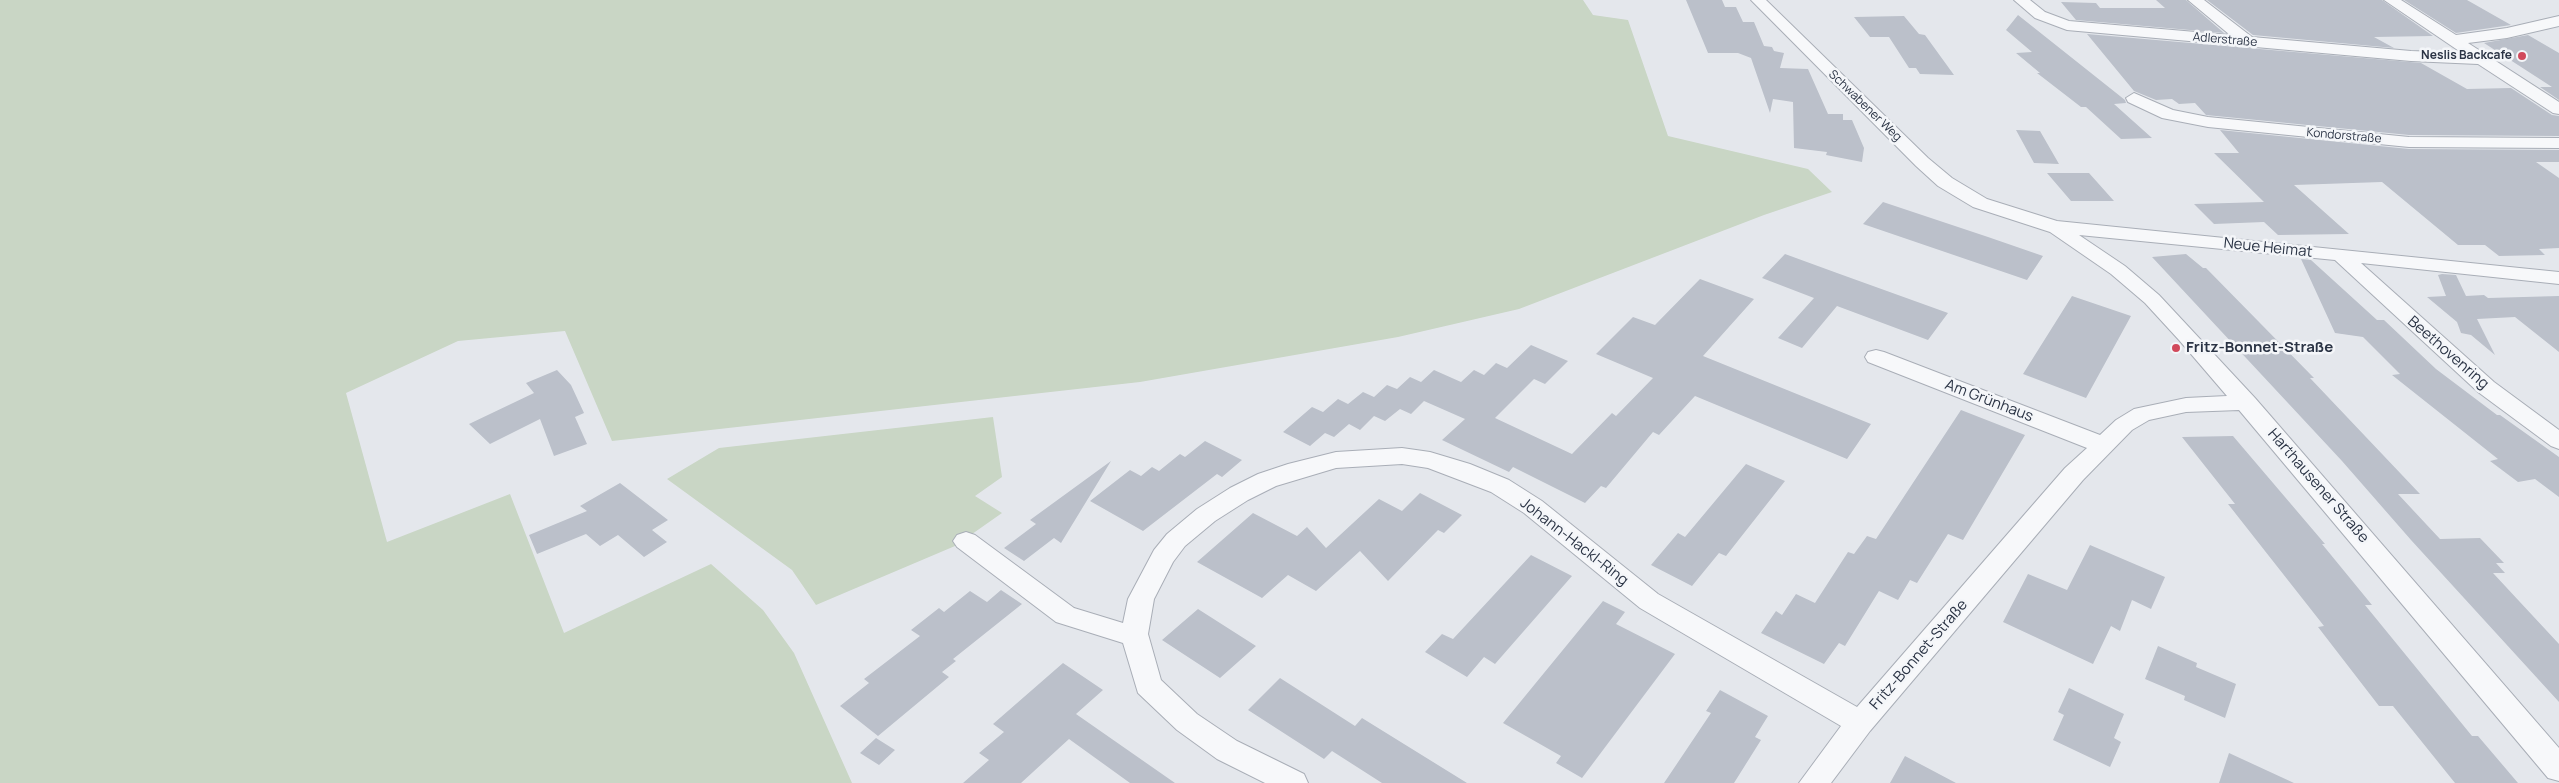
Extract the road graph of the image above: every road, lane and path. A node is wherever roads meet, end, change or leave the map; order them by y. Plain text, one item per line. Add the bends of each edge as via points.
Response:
1 (1758, 0) edge
2 (2021, 0) edge
3 (2195, 0) edge
4 (2391, 0) edge
5 (2559, 21) edge
6 (2249, 42) junction
7 (2459, 44) junction
8 (2396, 54) junction
9 (2482, 59) junction
10 (2134, 98) dead end
11 (2559, 109) edge
12 (2559, 143) edge
13 (1980, 203) joint
14 (2055, 227) junction
15 (2343, 257) junction
16 (2559, 278) edge
17 (1876, 357) dead end
18 (2247, 403) junction
19 (2559, 441) edge
20 (2102, 445) junction
21 (966, 541) dead end
22 (1134, 634) junction
23 (1860, 722) junction
24 (2559, 769) edge
25 (1293, 783) edge
26 (1814, 783) edge

1 - 13 street, Schwabener Weg via 1922,162 1945,182
2 - 6 street, Adlerstraße via 2040,15 2067,25
3 - 6 street
4 - 7 street
5 - 7 street, Adlerstraße
6 - 8 street, Adlerstraße
7 - 8 street, Adlerstraße
7 - 9 street
8 - 9 street, Adlerstraße
9 - 11 street
10 - 12 street, Kondorstraße via 2168,114 2276,130 2409,142
13 - 14 street, Neue Heimat
14 - 15 street, Neue Heimat
14 - 18 street, Harthausener Straße via 2118,270 2152,299
15 - 16 street, Neue Heimat
15 - 19 street, Beethovenring via 2473,375
17 - 20 street, Am Grünhaus
18 - 20 street, Fritz-Bonnet-Straße via 2186,405 2142,414
18 - 24 street, Harthausener Straße
20 - 23 street, Fritz-Bonnet-Straße
21 - 22 street via 1065,616 1114,632
22 - 23 street, Johann-Hackl-Ring via 1141,599 1163,557 1176,540 1206,515 1266,480 1296,470 1336,460 1402,456 1430,460 1500,486 1533,507 1649,601
22 - 25 street, Johann-Hackl-Ring via 1148,684 1162,700 1226,750
23 - 26 street, Fritz-Bonnet-Straße

